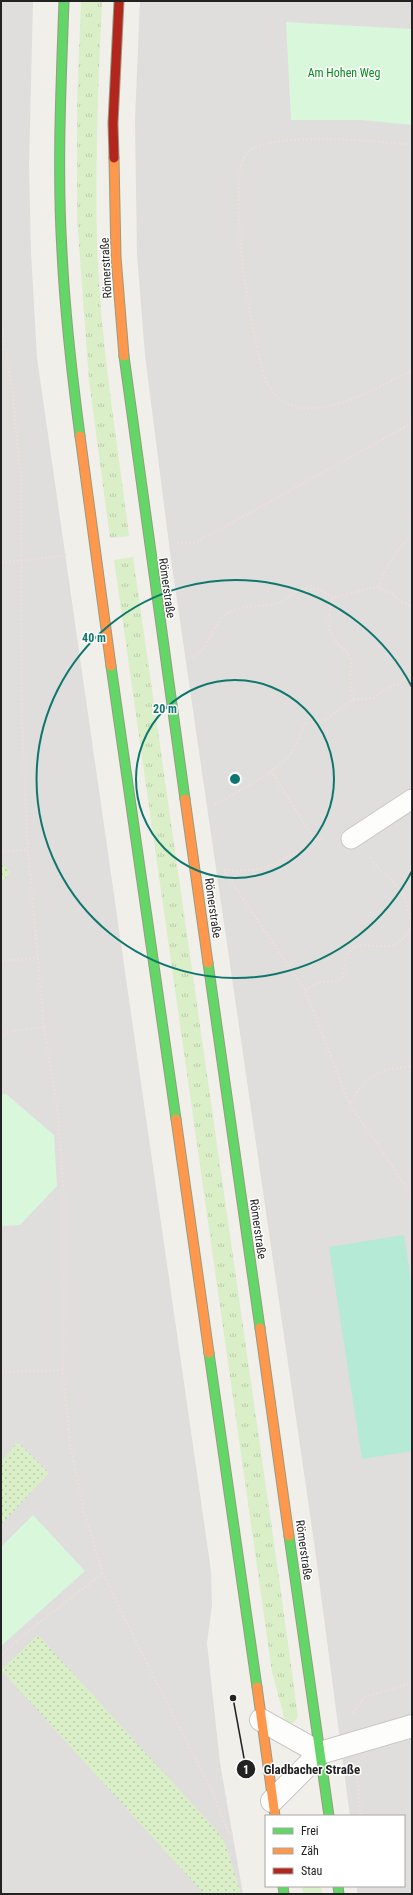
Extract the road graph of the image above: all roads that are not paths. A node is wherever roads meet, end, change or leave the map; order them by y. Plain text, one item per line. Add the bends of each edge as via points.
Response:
1 (64, 1) edge
2 (119, 1) edge
3 (412, 799) edge
4 (351, 839) road end
5 (261, 1720) junction
6 (412, 1726) edge
7 (320, 1753) junction
8 (274, 1808) edge
9 (329, 1815) edge

1 - 5 main road via 60,114 62,251 70,359 95,552
2 - 7 main road, Römerstraße via 113,123 116,257 123,348 150,556
3 - 4 lane
5 - 7 street
5 - 8 main road
6 - 7 street
7 - 8 street
7 - 9 main road, Römerstraße

